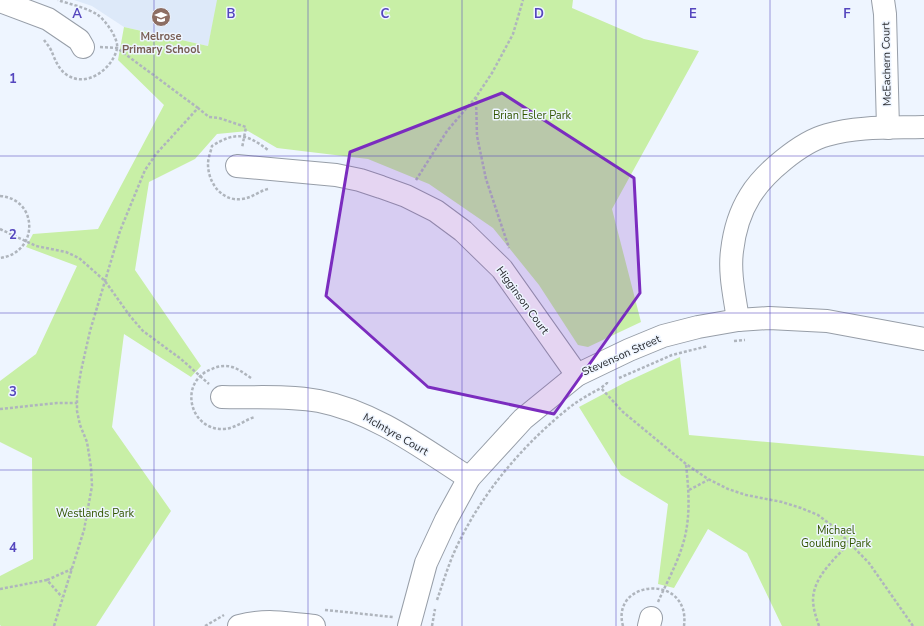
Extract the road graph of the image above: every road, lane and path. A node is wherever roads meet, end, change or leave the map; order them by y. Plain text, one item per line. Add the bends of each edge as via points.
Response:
1 (523, 0) edge
2 (883, 0) edge
3 (0, 1) edge
4 (83, 47) joint
5 (476, 97) junction
6 (198, 108) junction
7 (924, 127) edge
8 (888, 128) junction
9 (244, 136) junction
10 (270, 151) dead end
11 (237, 166) joint
12 (420, 184) dead end
13 (272, 188) dead end
14 (0, 196) edge
15 (0, 229) edge
16 (27, 241) junction
17 (504, 245) dead end
18 (0, 258) edge
19 (105, 281) junction
20 (738, 320) junction
21 (924, 339) edge
22 (750, 340) dead end
23 (728, 342) dead end
24 (715, 344) dead end
25 (602, 374) junction
26 (576, 375) junction
27 (615, 379) dead end
28 (611, 381) dead end
29 (601, 388) junction
30 (222, 397) joint
31 (77, 403) junction
32 (0, 409) edge
33 (686, 464) junction
34 (470, 478) junction
35 (708, 479) junction
36 (689, 490) junction
37 (849, 543) junction
38 (72, 569) junction
39 (47, 580) junction
40 (0, 589) edge
41 (62, 597) junction
42 (650, 622) edge
43 (54, 626) edge
44 (239, 626) edge
45 (314, 626) edge
46 (409, 626) edge
47 (432, 626) edge
48 (818, 626) edge
49 (913, 626) edge

1 - 5 path via 514,34
2 - 8 street, McEachern Court
3 - 4 street via 48,19 79,40
4 - 6 path via 117,48
5 - 12 path via 447,131 415,181
5 - 17 path via 477,136 486,179 509,251
6 - 9 path via 209,117 246,127
6 - 19 path via 156,154 145,170 120,231
7 - 8 street
8 - 20 street via 858,129 826,135 795,151 771,170 750,196 738,223 732,251 732,276
9 - 10 path via 255,140
9 - 11 path
9 - 13 path via 225,138 212,146 208,163 209,173 216,188 228,198 242,200
11 - 26 street, Higginson Court via 336,175 360,180 406,196 436,211 463,231 502,269
14 - 16 path via 15,200 23,206 29,222
15 - 16 path
16 - 18 path via 13,254
16 - 19 path via 79,258
19 - 30 path via 143,331 199,374
19 - 31 path via 90,330
20 - 21 street, Stevenson Street via 769,318 827,321
20 - 25 street, Stevenson Street via 663,336 628,350
22 - 23 path
24 - 27 path via 672,355
25 - 26 street, Stevenson Street
25 - 28 path
25 - 29 path
26 - 34 street, Stevenson Street via 524,419
29 - 33 path via 623,412
29 - 47 path via 571,406 534,437 483,500 459,540 435,605
30 - 34 street, McIntyre Court via 298,398 359,412
31 - 32 path
31 - 38 path via 80,425 87,442 92,486 84,530
33 - 35 path
33 - 36 path
34 - 46 street, Stevenson Street via 446,520 426,563
35 - 36 path
35 - 37 path via 746,495 782,502 818,515
36 - 42 path via 688,523 682,548
37 - 48 path via 820,577 814,589 813,605
37 - 49 path via 869,564
38 - 39 path
38 - 41 path
39 - 40 path
39 - 41 path
41 - 43 path
44 - 45 street via 261,621

